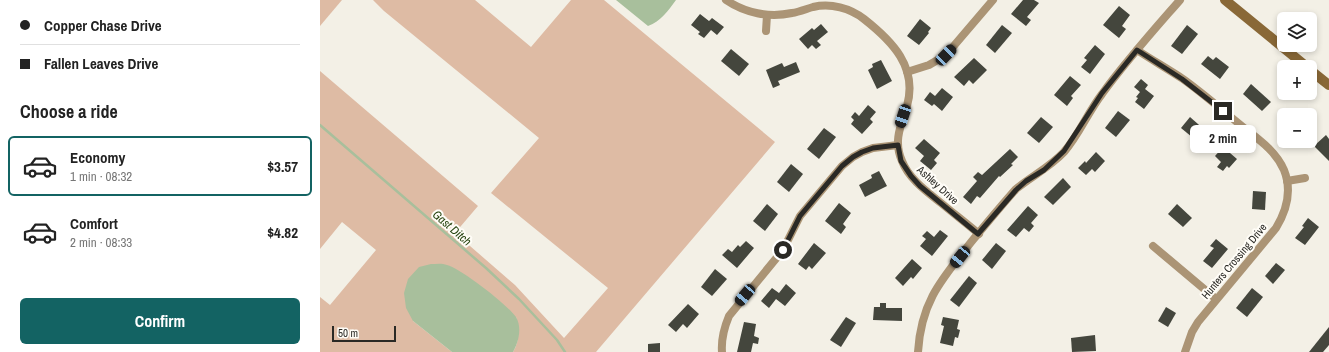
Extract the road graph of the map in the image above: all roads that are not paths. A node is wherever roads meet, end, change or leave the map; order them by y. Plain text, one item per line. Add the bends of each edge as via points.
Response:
1 (726, 0) edge
2 (993, 0) edge
3 (1180, 0) edge
4 (1225, 0) edge
5 (827, 3) edge
6 (767, 15) junction
7 (766, 31) dead end
8 (1137, 50) junction
9 (1298, 60) edge
10 (907, 72) junction
11 (1317, 76) edge
12 (1329, 85) edge
13 (898, 145) junction
14 (1305, 178) dead end
15 (1287, 181) junction
16 (978, 234) junction
17 (1153, 246) dead end
18 (1216, 300) junction
19 (722, 352) edge
20 (918, 352) edge
21 (1185, 352) edge

1 - 6 street, Ashley Drive via 744,9
2 - 10 street via 946,55 930,65
3 - 8 street
4 - 9 main road
5 - 6 street, Ashley Drive via 792,13
5 - 10 street, Ashley Drive via 855,13 890,41 903,60
6 - 7 street
8 - 15 street, Hunters Crossing Drive via 1201,92 1268,147 1280,161
8 - 16 street via 1099,98 1064,151 1049,166 1016,190
10 - 13 street, Ashley Drive via 909,93 899,127
11 - 12 main road
13 - 16 street, Ashley Drive via 901,161 911,176
13 - 19 street via 862,152 842,166 800,216 783,250 729,316 722,336
14 - 15 street
15 - 18 street, Hunters Crossing Drive via 1288,199 1282,219
16 - 20 street via 932,294 921,324
17 - 18 street
18 - 21 street, Hunters Crossing Drive via 1192,332

